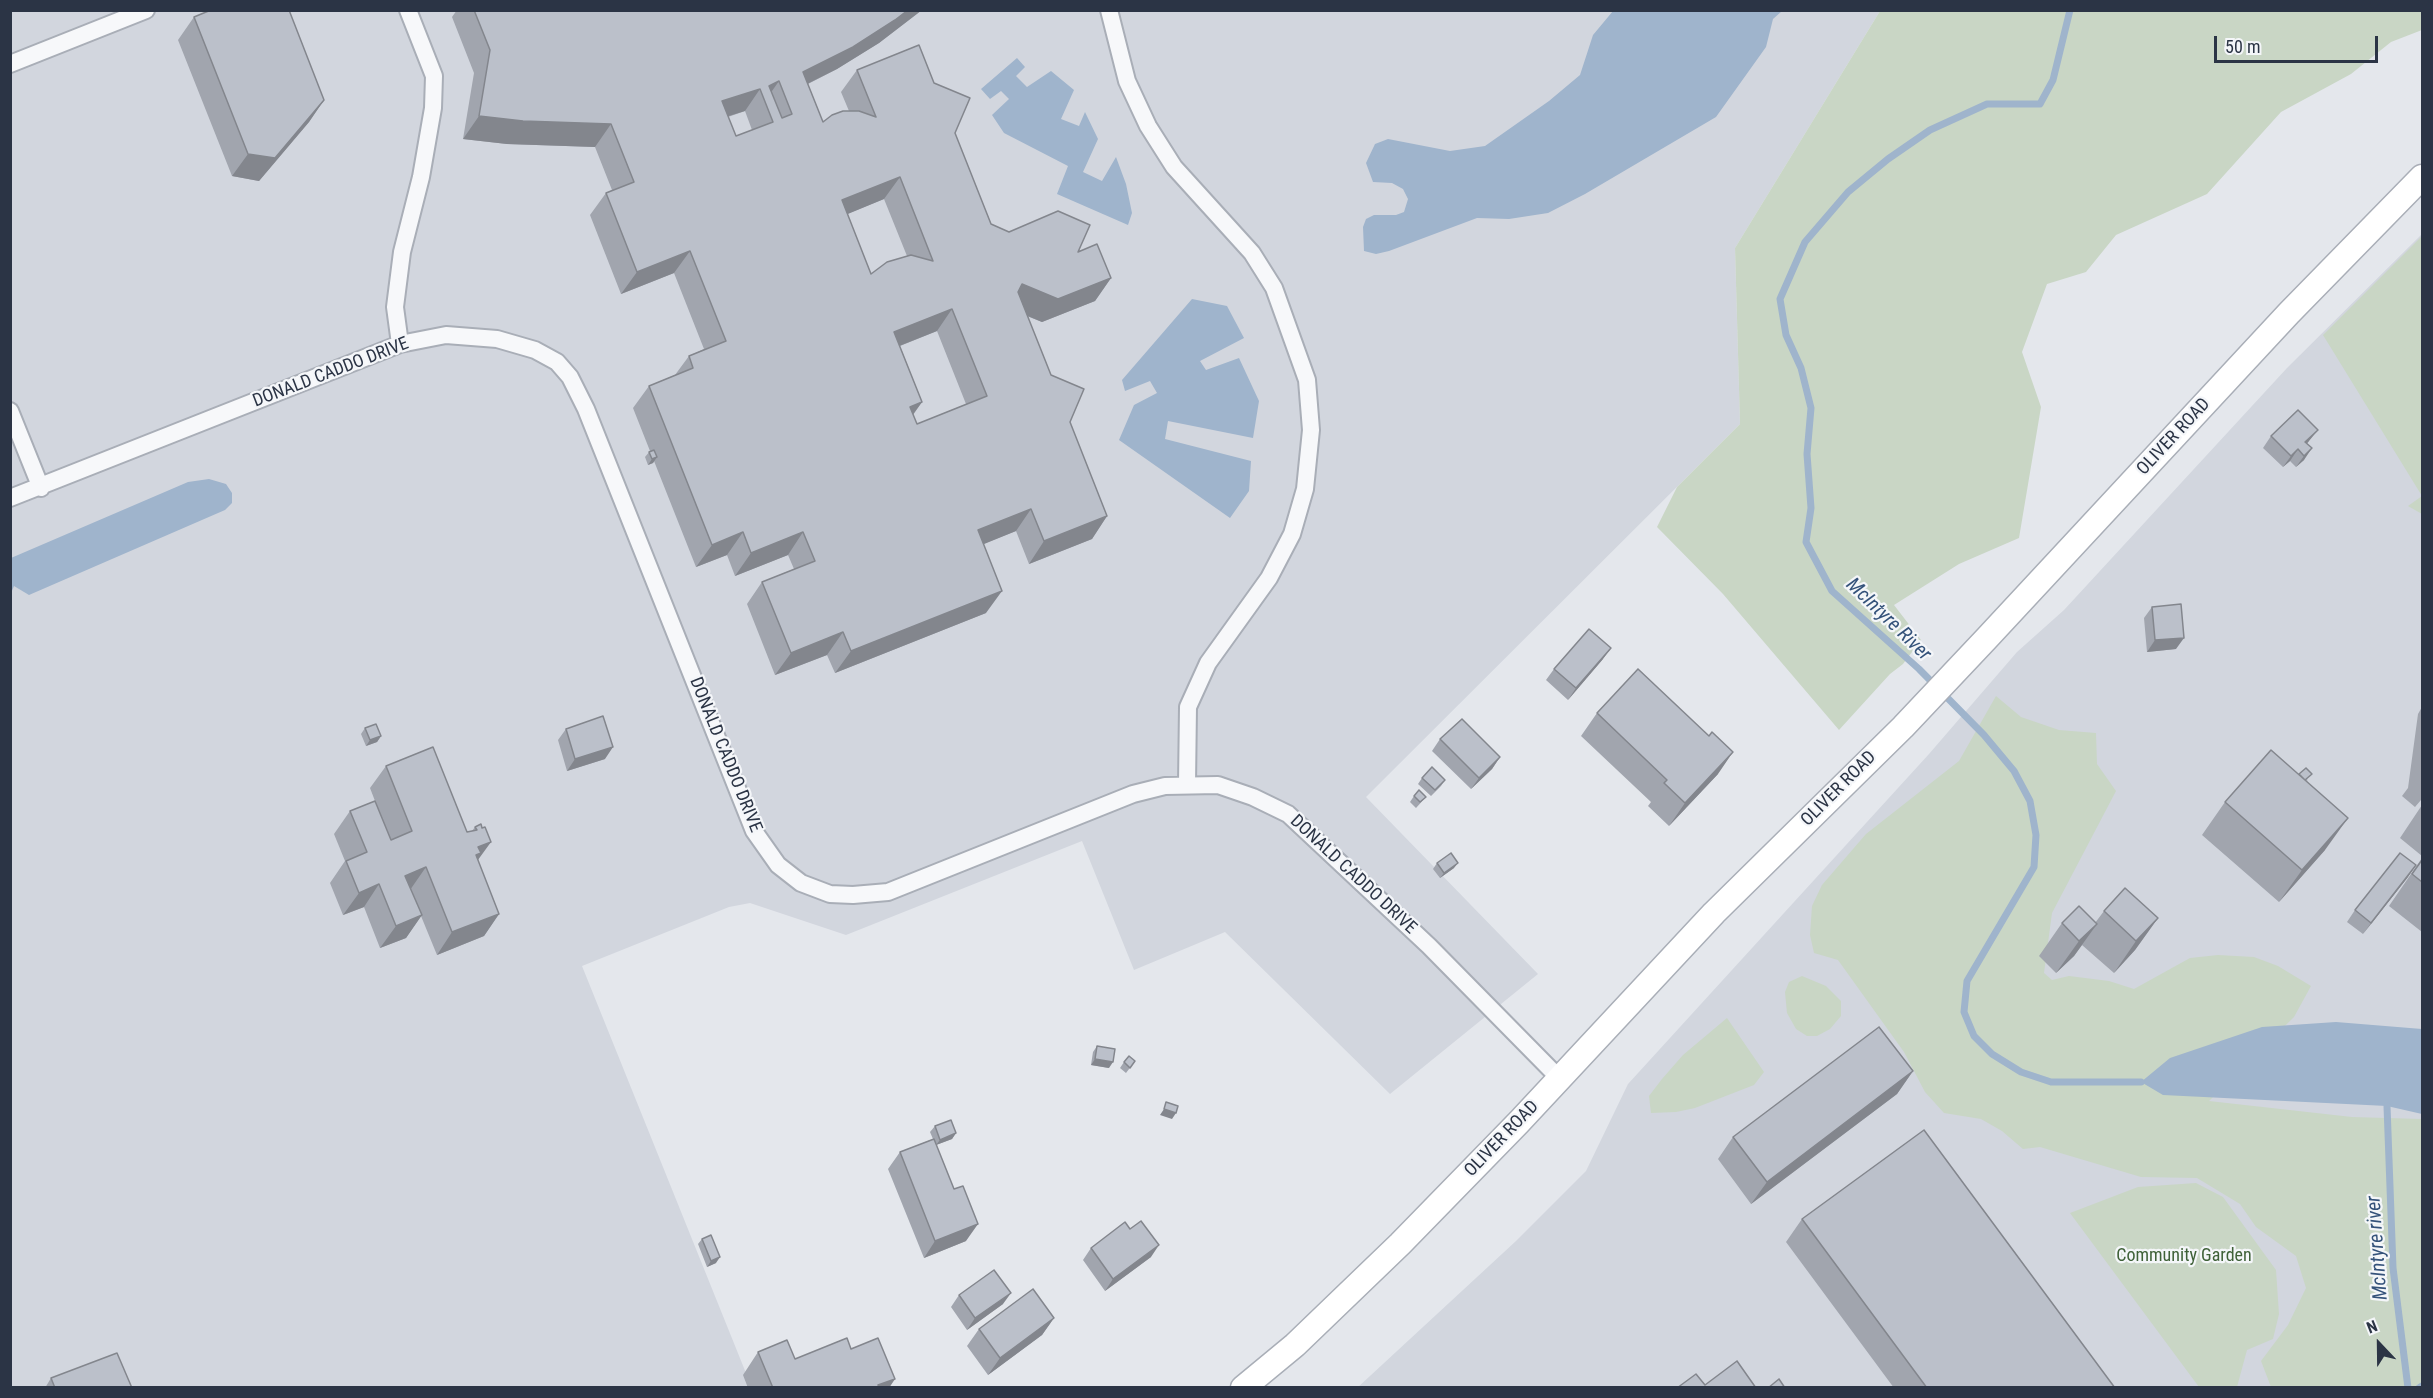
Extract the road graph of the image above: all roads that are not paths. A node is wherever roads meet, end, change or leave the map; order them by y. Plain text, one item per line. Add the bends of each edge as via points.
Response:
1 (146, 10) edge
2 (408, 10) edge
3 (1109, 10) edge
4 (10, 64) edge
5 (2422, 177) edge
6 (400, 344) junction
7 (10, 411) edge
8 (41, 488) junction
9 (10, 498) edge
10 (1186, 784) junction
11 (1560, 1079) junction
12 (1243, 1388) edge

1 - 4 street
2 - 6 street via 434,84 425,156 402,252 395,307
3 - 10 street via 1127,81 1148,126 1174,167 1252,253 1274,288 1307,380 1311,430 1305,489 1292,534 1269,578 1208,663 1188,707
5 - 11 main road, OLIVER ROAD via 2283,319 1903,726 1714,913
6 - 8 street, DONALD CADDO DRIVE
6 - 10 street, DONALD CADDO DRIVE via 446,335 497,339 535,350 557,362 570,377 754,831 778,865 801,882 830,894 888,892 1133,794
7 - 8 street
8 - 9 street, DONALD CADDO DRIVE
10 - 11 street, DONALD CADDO DRIVE via 1218,785 1288,814 1430,946
11 - 12 main road, OLIVER ROAD via 1400,1244 1295,1345

